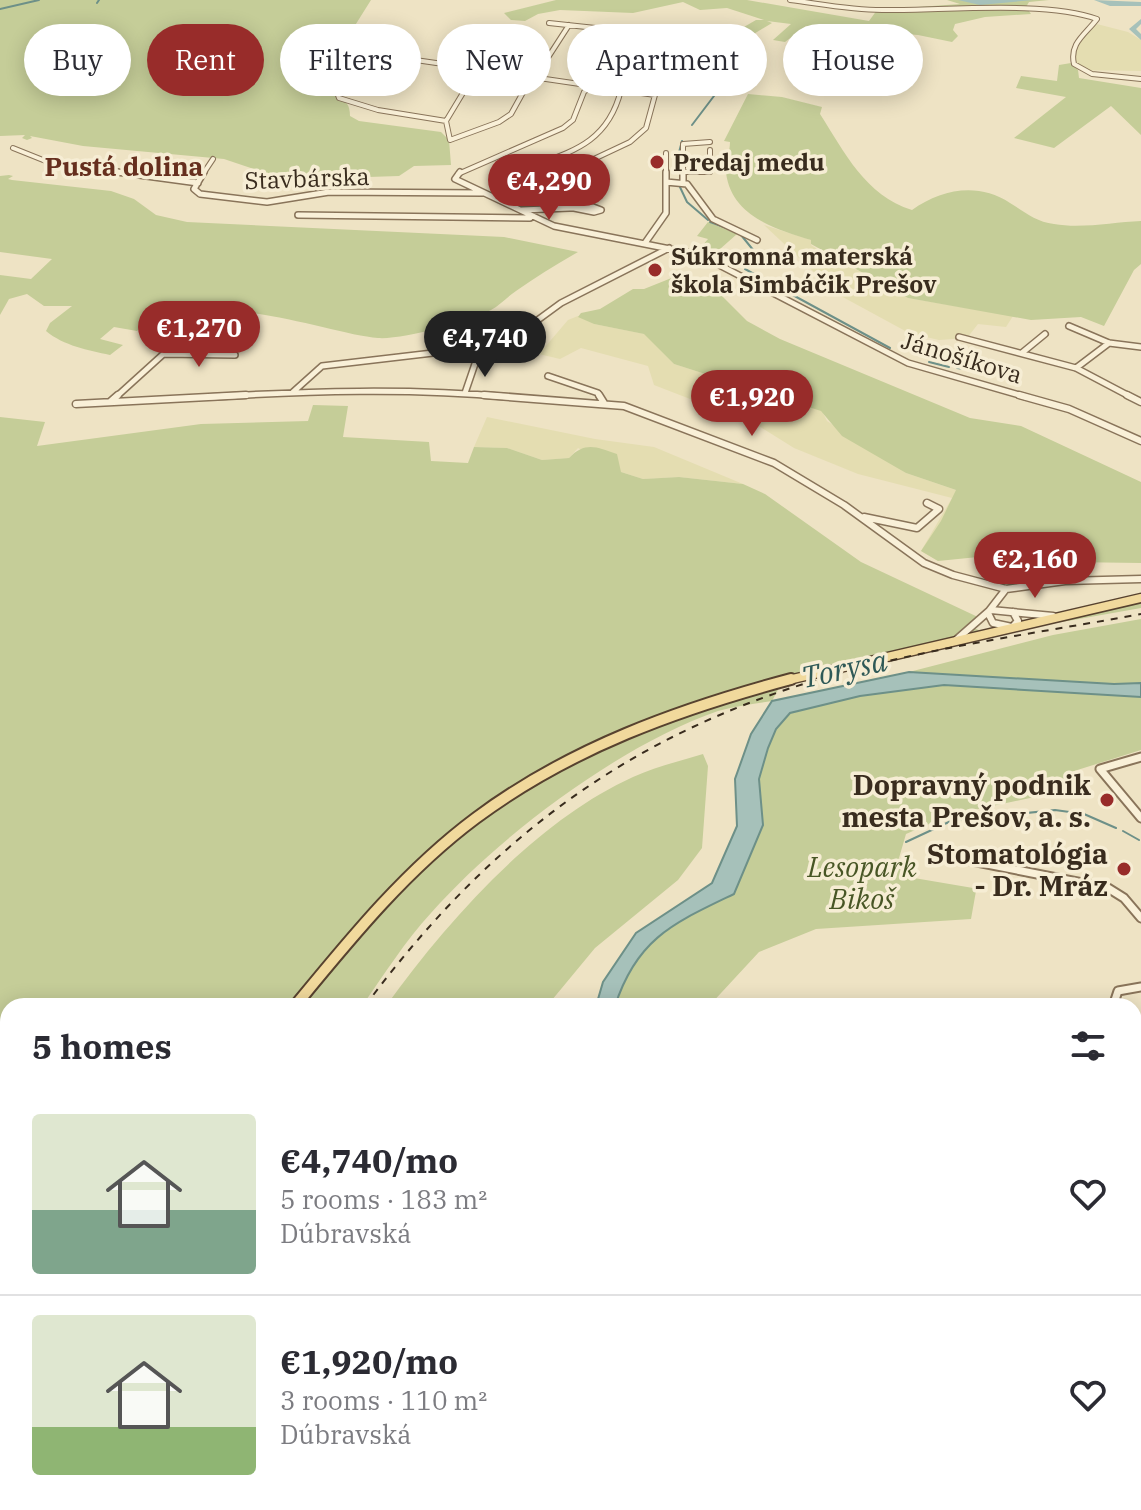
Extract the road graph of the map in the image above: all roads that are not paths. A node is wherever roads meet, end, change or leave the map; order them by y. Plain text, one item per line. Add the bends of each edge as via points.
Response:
1 (790, 0) edge
2 (549, 23) dead end
3 (567, 25) edge
4 (567, 28) edge
5 (551, 53) edge
6 (1141, 79) edge
7 (338, 96) edge
8 (461, 96) edge
9 (521, 96) edge
10 (582, 96) edge
11 (619, 96) edge
12 (655, 96) edge
13 (446, 121) junction
14 (710, 142) dead end
15 (13, 148) dead end
16 (710, 150) dead end
17 (666, 153) dead end
18 (213, 159) dead end
19 (682, 172) junction
20 (666, 182) junction
21 (198, 183) junction
22 (683, 183) junction
23 (539, 186) junction
24 (479, 190) junction
25 (486, 193) junction
26 (460, 194) junction
27 (504, 202) junction
28 (574, 208) junction
29 (522, 210) junction
30 (298, 215) dead end
31 (532, 218) junction
32 (757, 240) dead end
33 (645, 243) junction
34 (669, 248) junction
35 (1069, 326) dead end
36 (1045, 334) dead end
37 (959, 337) dead end
38 (180, 339) dead end
39 (1109, 343) junction
40 (484, 347) junction
41 (1141, 347) edge
42 (1023, 352) junction
43 (164, 354) junction
44 (235, 355) dead end
45 (1076, 368) junction
46 (548, 376) dead end
47 (293, 392) junction
48 (465, 393) junction
49 (1141, 402) edge
50 (109, 403) junction
51 (604, 403) junction
52 (76, 404) dead end
53 (1141, 441) edge
54 (927, 503) dead end
55 (862, 517) junction
56 (1141, 579) edge
57 (1006, 589) junction
58 (1141, 598) edge
59 (997, 601) junction
60 (1007, 610) junction
61 (989, 611) junction
62 (1058, 617) junction
63 (1012, 627) junction
64 (956, 640) junction
65 (1141, 757) edge
66 (1141, 818) edge
67 (936, 854) dead end
68 (1141, 918) edge
69 (1141, 987) edge
70 (302, 998) edge
71 (1116, 998) edge

1 - 6 street via 884,11 1070,7 1091,12 1096,21 1074,46 1074,66 1087,73
2 - 3 street
4 - 5 street
7 - 13 street via 378,110
8 - 13 street
9 - 13 street via 499,122 450,140
10 - 24 street via 573,120 563,128 454,177
11 - 23 street via 602,131 508,176
12 - 23 street via 646,128 617,151
14 - 19 street via 683,144
15 - 21 street via 42,160
16 - 19 street via 710,172
17 - 20 street
18 - 21 street, Stavbárska
19 - 22 street
20 - 22 street
20 - 33 street via 666,213
21 - 26 street, Stavbárska via 194,189 200,194 267,202 329,192
22 - 32 street via 713,219
23 - 27 street
24 - 25 street
24 - 26 street, Stavbárska
25 - 26 street, Stavbárska
25 - 27 street, Stavbárska
27 - 29 street, Stavbárska
28 - 28 street via 596,207 601,210 597,212
28 - 29 street
29 - 31 street, Stavbárska
30 - 31 street
31 - 33 street, Stavbárska
33 - 34 street, Jánošíkova
34 - 40 street
34 - 53 street, Jánošíkova via 738,272 908,363 1069,409
35 - 39 street
36 - 42 street, Jánošíkova
37 - 42 street, Jánošíkova
38 - 43 street
39 - 41 street
39 - 45 street
40 - 47 street via 322,366
40 - 48 street
42 - 45 street, Jánošíkova
43 - 44 street
43 - 50 street
45 - 49 street, Jánošíkova
46 - 51 street via 598,393
47 - 48 street
47 - 50 street
48 - 51 street
50 - 52 street
51 - 55 street via 635,408 774,463
54 - 55 street via 939,509 917,528
55 - 57 street via 924,563
56 - 57 street
57 - 59 street
58 - 62 main road
59 - 60 street
59 - 61 street
60 - 61 street
60 - 62 street
60 - 63 street via 1017,618
61 - 63 street via 993,623
61 - 64 street
62 - 63 main road
63 - 64 main road
64 - 70 main road via 738,693 624,735 535,779 502,799 425,864
65 - 66 street via 1100,769
67 - 68 street via 1108,888
69 - 71 street via 1118,991

